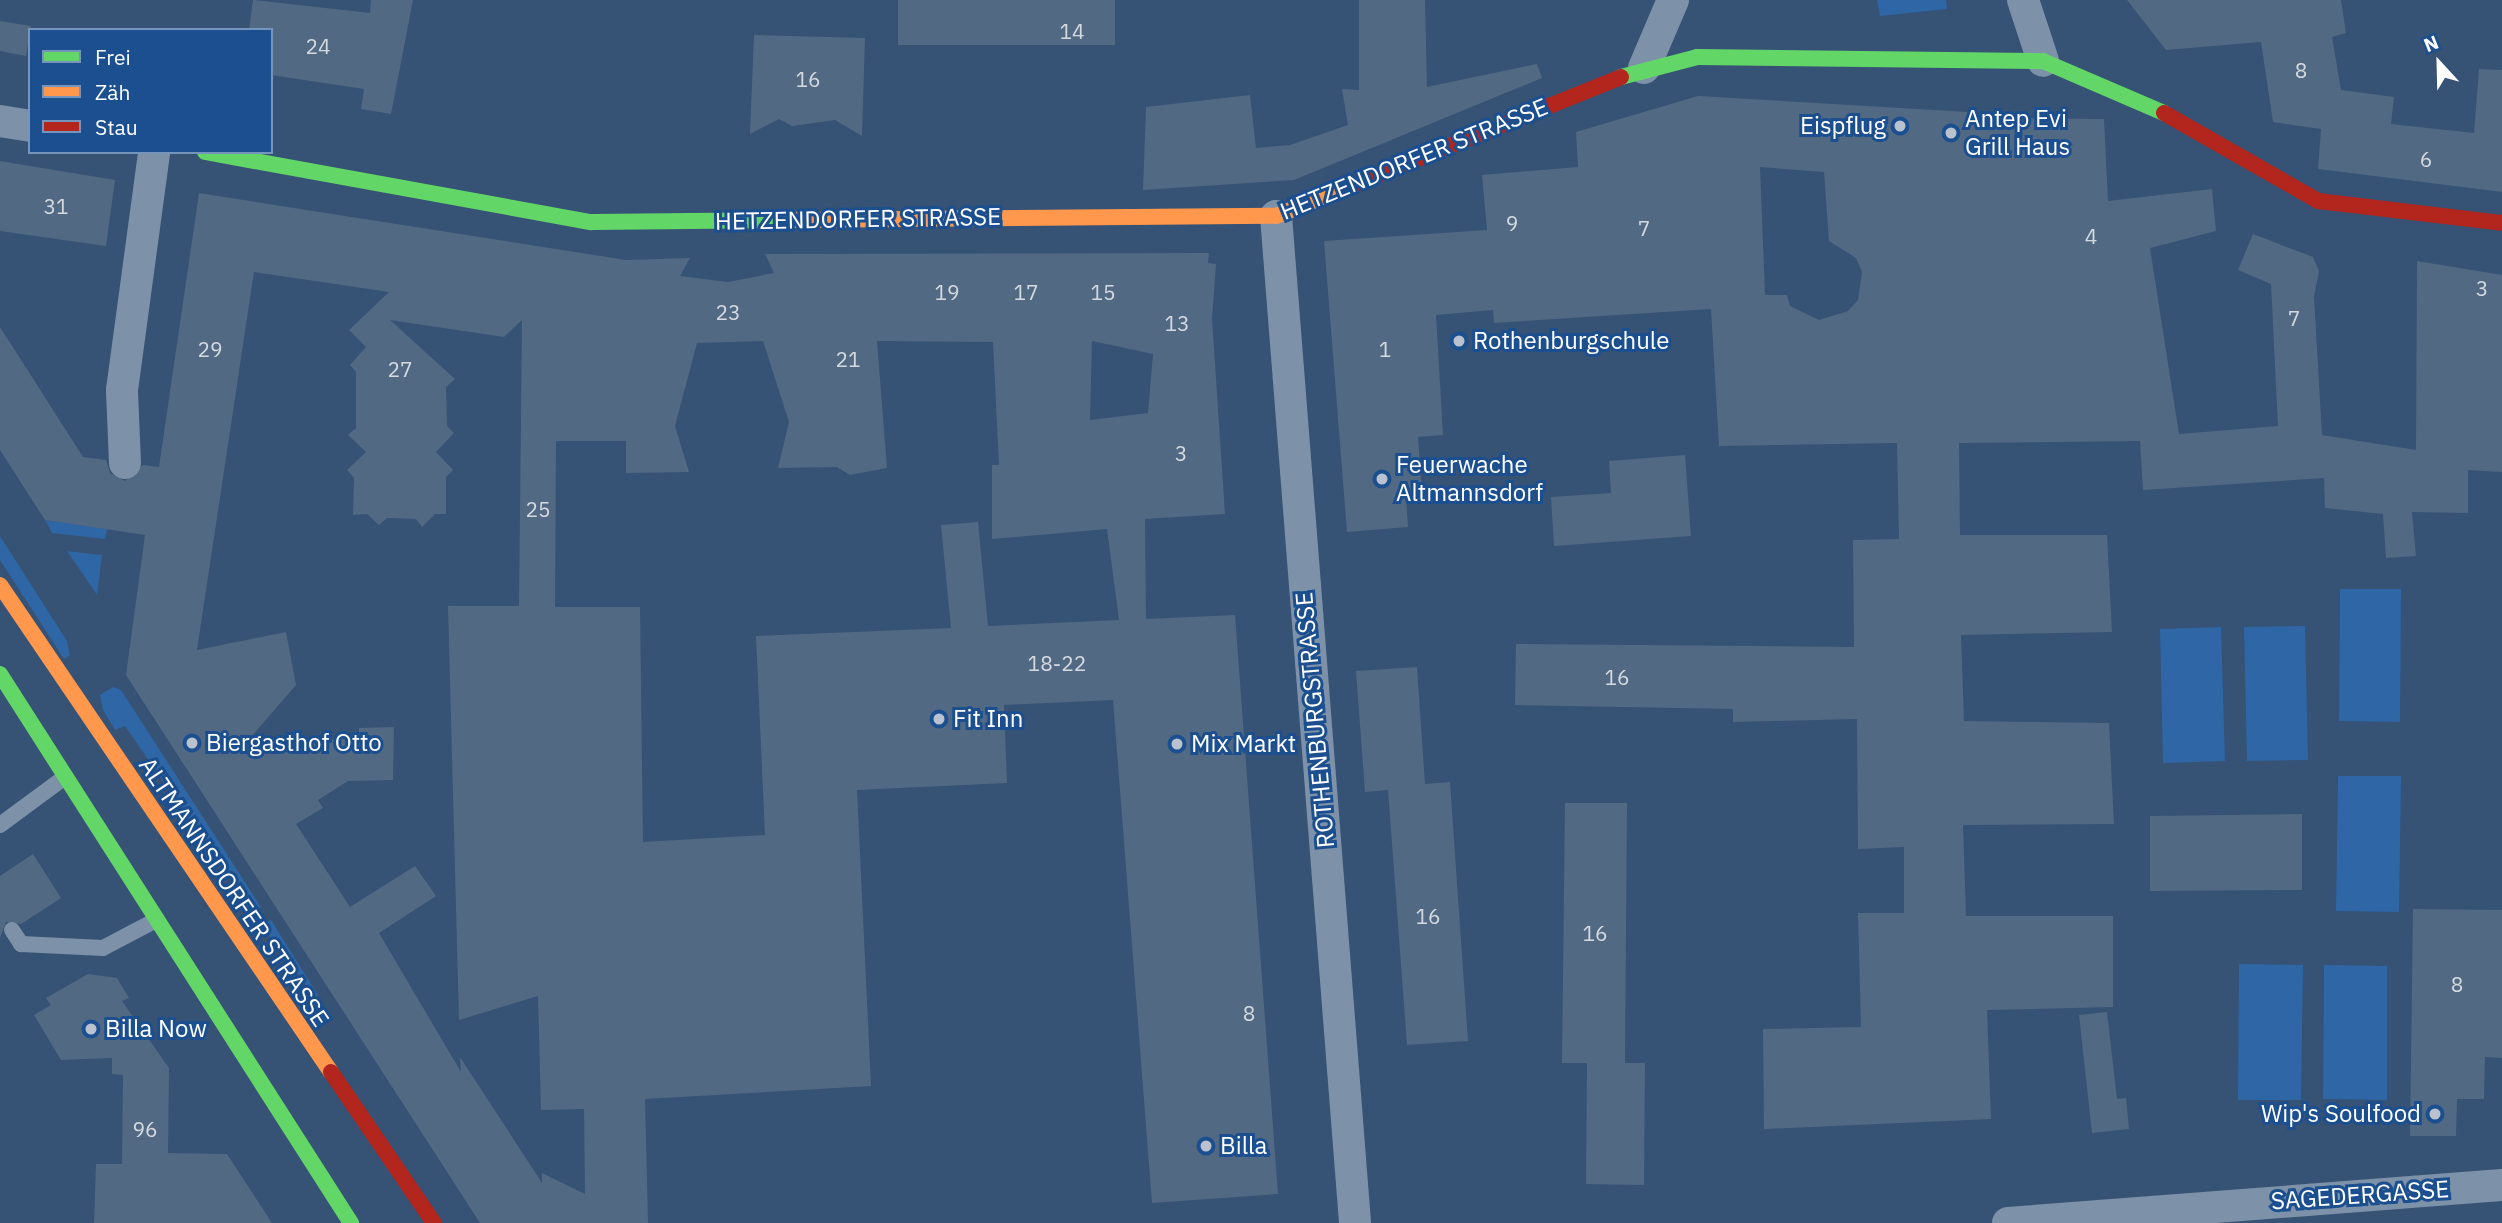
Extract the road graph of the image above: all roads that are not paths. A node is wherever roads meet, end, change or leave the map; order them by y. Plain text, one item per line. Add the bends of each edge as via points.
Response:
1 (1673, 0) edge
2 (2023, 0) edge
3 (2043, 61) junction
4 (1644, 68) junction
5 (0, 121) edge
6 (28, 126) edge
7 (154, 154) edge
8 (216, 154) edge
9 (1276, 216) junction
10 (2502, 223) edge
11 (125, 463) dead end
12 (0, 586) edge
13 (0, 674) edge
14 (10, 704) edge
15 (65, 777) junction
16 (0, 825) edge
17 (156, 920) junction
18 (12, 930) dead end
19 (2502, 1185) edge
20 (352, 1223) edge
21 (433, 1223) edge
22 (1355, 1223) edge
23 (2008, 1223) edge

1 - 4 street
2 - 3 street
3 - 4 street, HETZENDORFER STRASSE via 1697,57
3 - 10 street, HETZENDORFER STRASSE via 2161,111 2318,201
4 - 9 street, HETZENDORFER STRASSE
5 - 6 street
7 - 11 street via 122,390
8 - 9 street, HETZENDORFER STRASSE via 592,222
9 - 22 street, ROTHENBURGSTRASSE
12 - 21 street, ALTMANNSDORFER STRASSE
13 - 14 street
14 - 15 street
15 - 16 lane
15 - 17 street
17 - 18 lane via 103,948 21,944
17 - 20 street
19 - 23 street, SAGEDERGASSE

